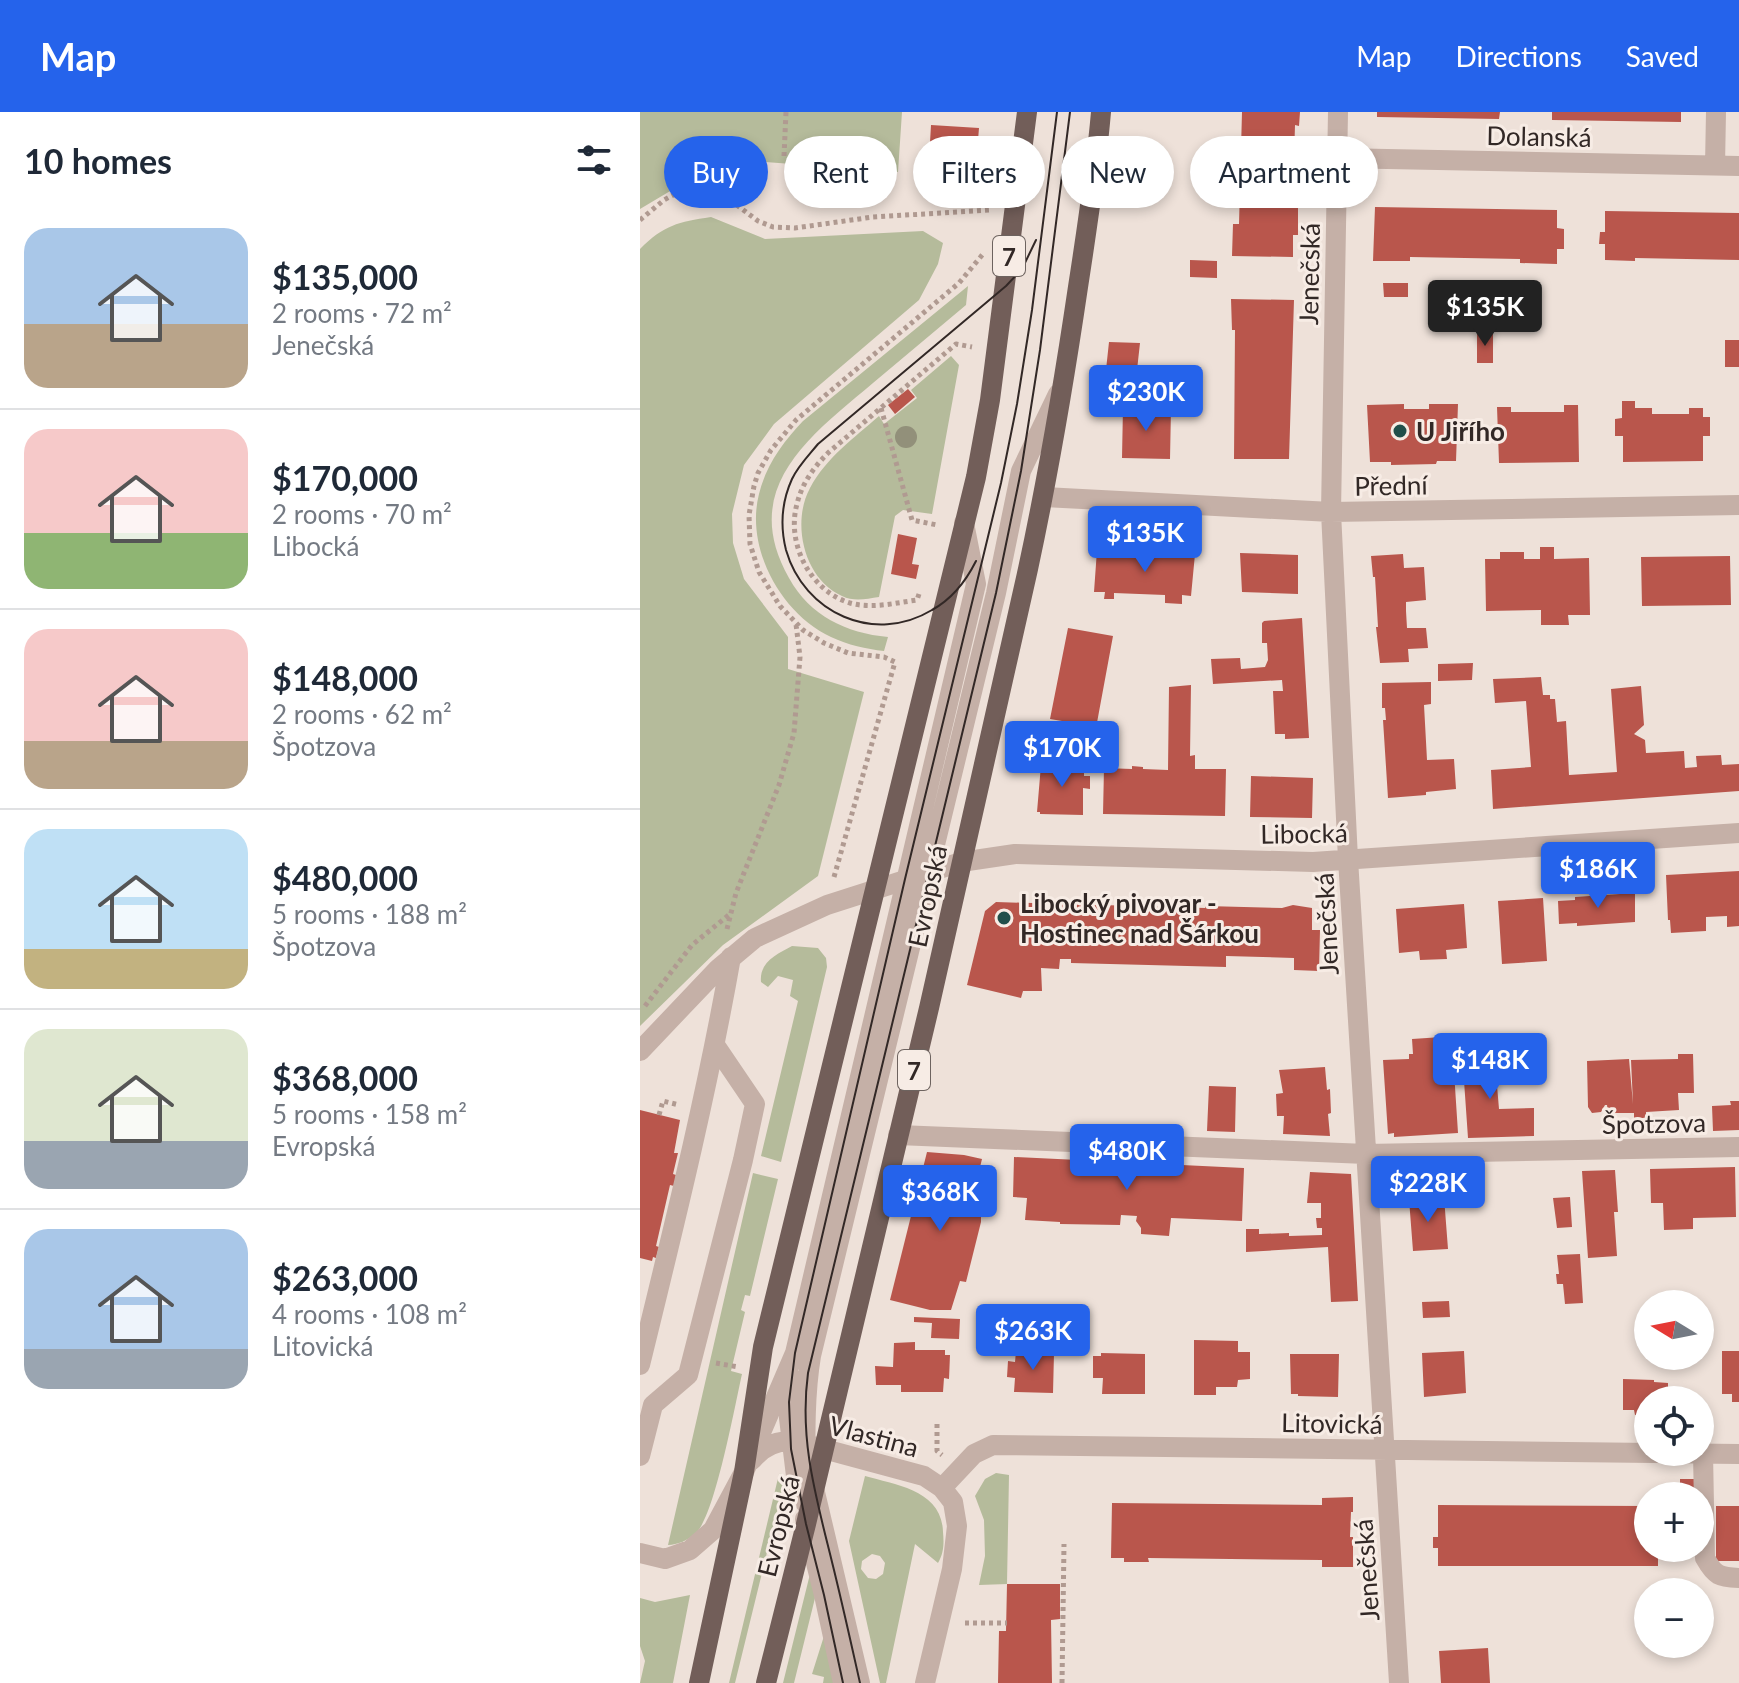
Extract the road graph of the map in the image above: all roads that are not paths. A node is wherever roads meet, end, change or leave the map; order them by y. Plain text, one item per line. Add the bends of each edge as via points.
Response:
1 (1027, 112) edge
2 (1101, 112) edge
3 (1338, 112) edge
4 (1716, 112) edge
5 (1337, 136) edge
6 (1378, 159) edge
7 (1715, 166) junction
8 (1739, 166) edge
9 (1336, 208) edge
10 (1064, 383) junction
11 (1044, 497) junction
12 (1739, 505) edge
13 (1331, 512) junction
14 (964, 523) junction
15 (1739, 833) edge
16 (1348, 859) junction
17 (961, 862) junction
18 (928, 872) junction
19 (905, 879) junction
20 (874, 889) junction
21 (731, 957) junction
22 (715, 1045) junction
23 (640, 1051) edge
24 (898, 1135) junction
25 (1739, 1147) edge
26 (1366, 1154) junction
27 (795, 1353) junction
28 (640, 1365) edge
29 (805, 1444) junction
30 (1384, 1450) junction
31 (1634, 1452) edge
32 (1714, 1453) edge
33 (1739, 1454) edge
34 (640, 1456) edge
35 (1703, 1466) edge
36 (744, 1472) junction
37 (942, 1488) junction
38 (814, 1489) junction
39 (806, 1524) junction
40 (640, 1553) edge
41 (1739, 1578) edge
42 (699, 1683) edge
43 (766, 1683) edge
44 (843, 1683) edge
45 (860, 1683) edge
46 (925, 1683) edge
47 (1399, 1683) edge

1 - 14 main road, Evropská / 7 via 990,400
2 - 10 main road, Evropská / 7
3 - 5 street, Jenečská
4 - 7 street
6 - 7 street, Dolanská
7 - 8 street, Dolanská
9 - 13 street, Jenečská
10 - 11 main road, Evropská / 7
10 - 18 street via 1021,471
11 - 13 street, Přední
11 - 17 main road, Evropská / 7
12 - 13 street, Přední
13 - 16 street, Jenečská
14 - 19 street via 976,584
14 - 20 main road, Evropská / 7
15 - 16 street, Libocká
16 - 17 street, Libocká via 1015,854
16 - 26 street, Jenečská
17 - 18 street, Libocká
17 - 24 main road, Evropská / 7
18 - 19 street, Libocká
18 - 29 street via 811,1356
19 - 20 street, Libocká
19 - 27 street
20 - 21 street, Libocká via 775,928
20 - 36 main road, Evropská / 7 via 763,1347
21 - 22 street
21 - 23 street, Libocká
22 - 28 street
22 - 34 street via 755,1104 688,1375 653,1405
24 - 26 street, Špotzova
24 - 29 main road, Evropská / 7
25 - 26 street, Špotzova
26 - 30 street, Jenečská
27 - 29 street via 789,1402
27 - 36 street
29 - 36 street, Vlastina via 770,1444
29 - 37 street, Vlastina via 924,1476
29 - 38 main road, Evropská / 7
29 - 39 street
30 - 31 street, Litovická
30 - 37 street, Litovická via 993,1445 974,1454
30 - 47 street, Jenečská
32 - 33 street, Litovická
35 - 41 street via 1705,1558 1721,1577
36 - 40 street via 713,1530 690,1550 665,1559
36 - 42 main road, Evropská / 7
37 - 46 street, Vlastina via 953,1502 957,1526
38 - 39 main road, Evropská / 7
38 - 45 street
39 - 43 main road, Evropská / 7
39 - 44 street

